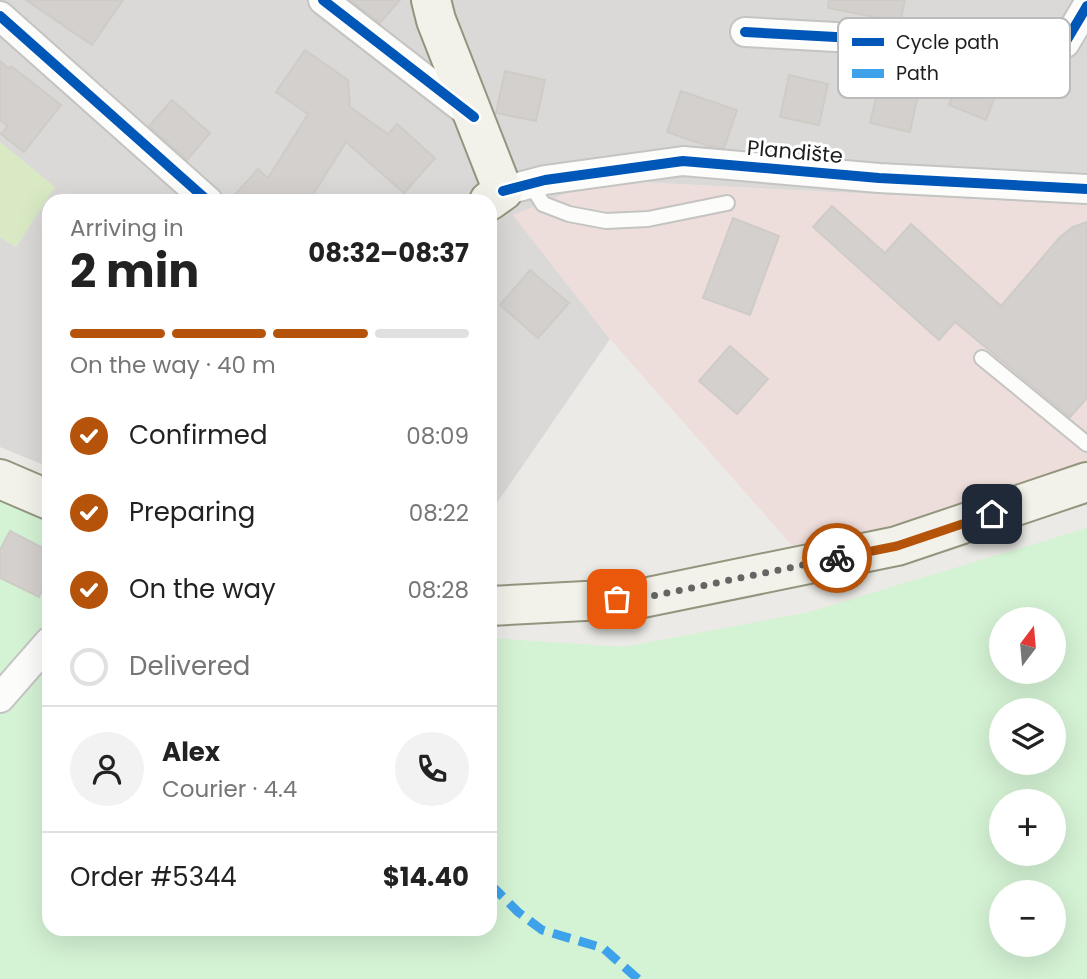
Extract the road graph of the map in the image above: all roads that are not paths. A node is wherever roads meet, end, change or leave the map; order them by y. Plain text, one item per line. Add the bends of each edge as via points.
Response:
1 (323, 0) edge
2 (431, 0) edge
3 (1087, 6) edge
4 (0, 16) edge
5 (745, 32) dead end
6 (1070, 35) edge
7 (838, 37) edge
8 (474, 117) junction
9 (1087, 189) edge
10 (508, 192) edge
11 (200, 194) edge
12 (727, 203) dead end
13 (982, 358) dead end
14 (1087, 444) edge
15 (0, 479) edge
16 (1087, 482) edge
17 (42, 497) edge
18 (497, 606) edge
19 (42, 650) edge
20 (0, 698) edge

1 - 8 street
2 - 8 main road
3 - 6 street
4 - 11 street
5 - 7 street
8 - 10 main road
9 - 10 street, Plandište via 683,161
10 - 12 lane via 569,214 606,221 648,219
13 - 14 lane
15 - 17 main road
16 - 18 main road via 897,546 643,598
19 - 20 street

